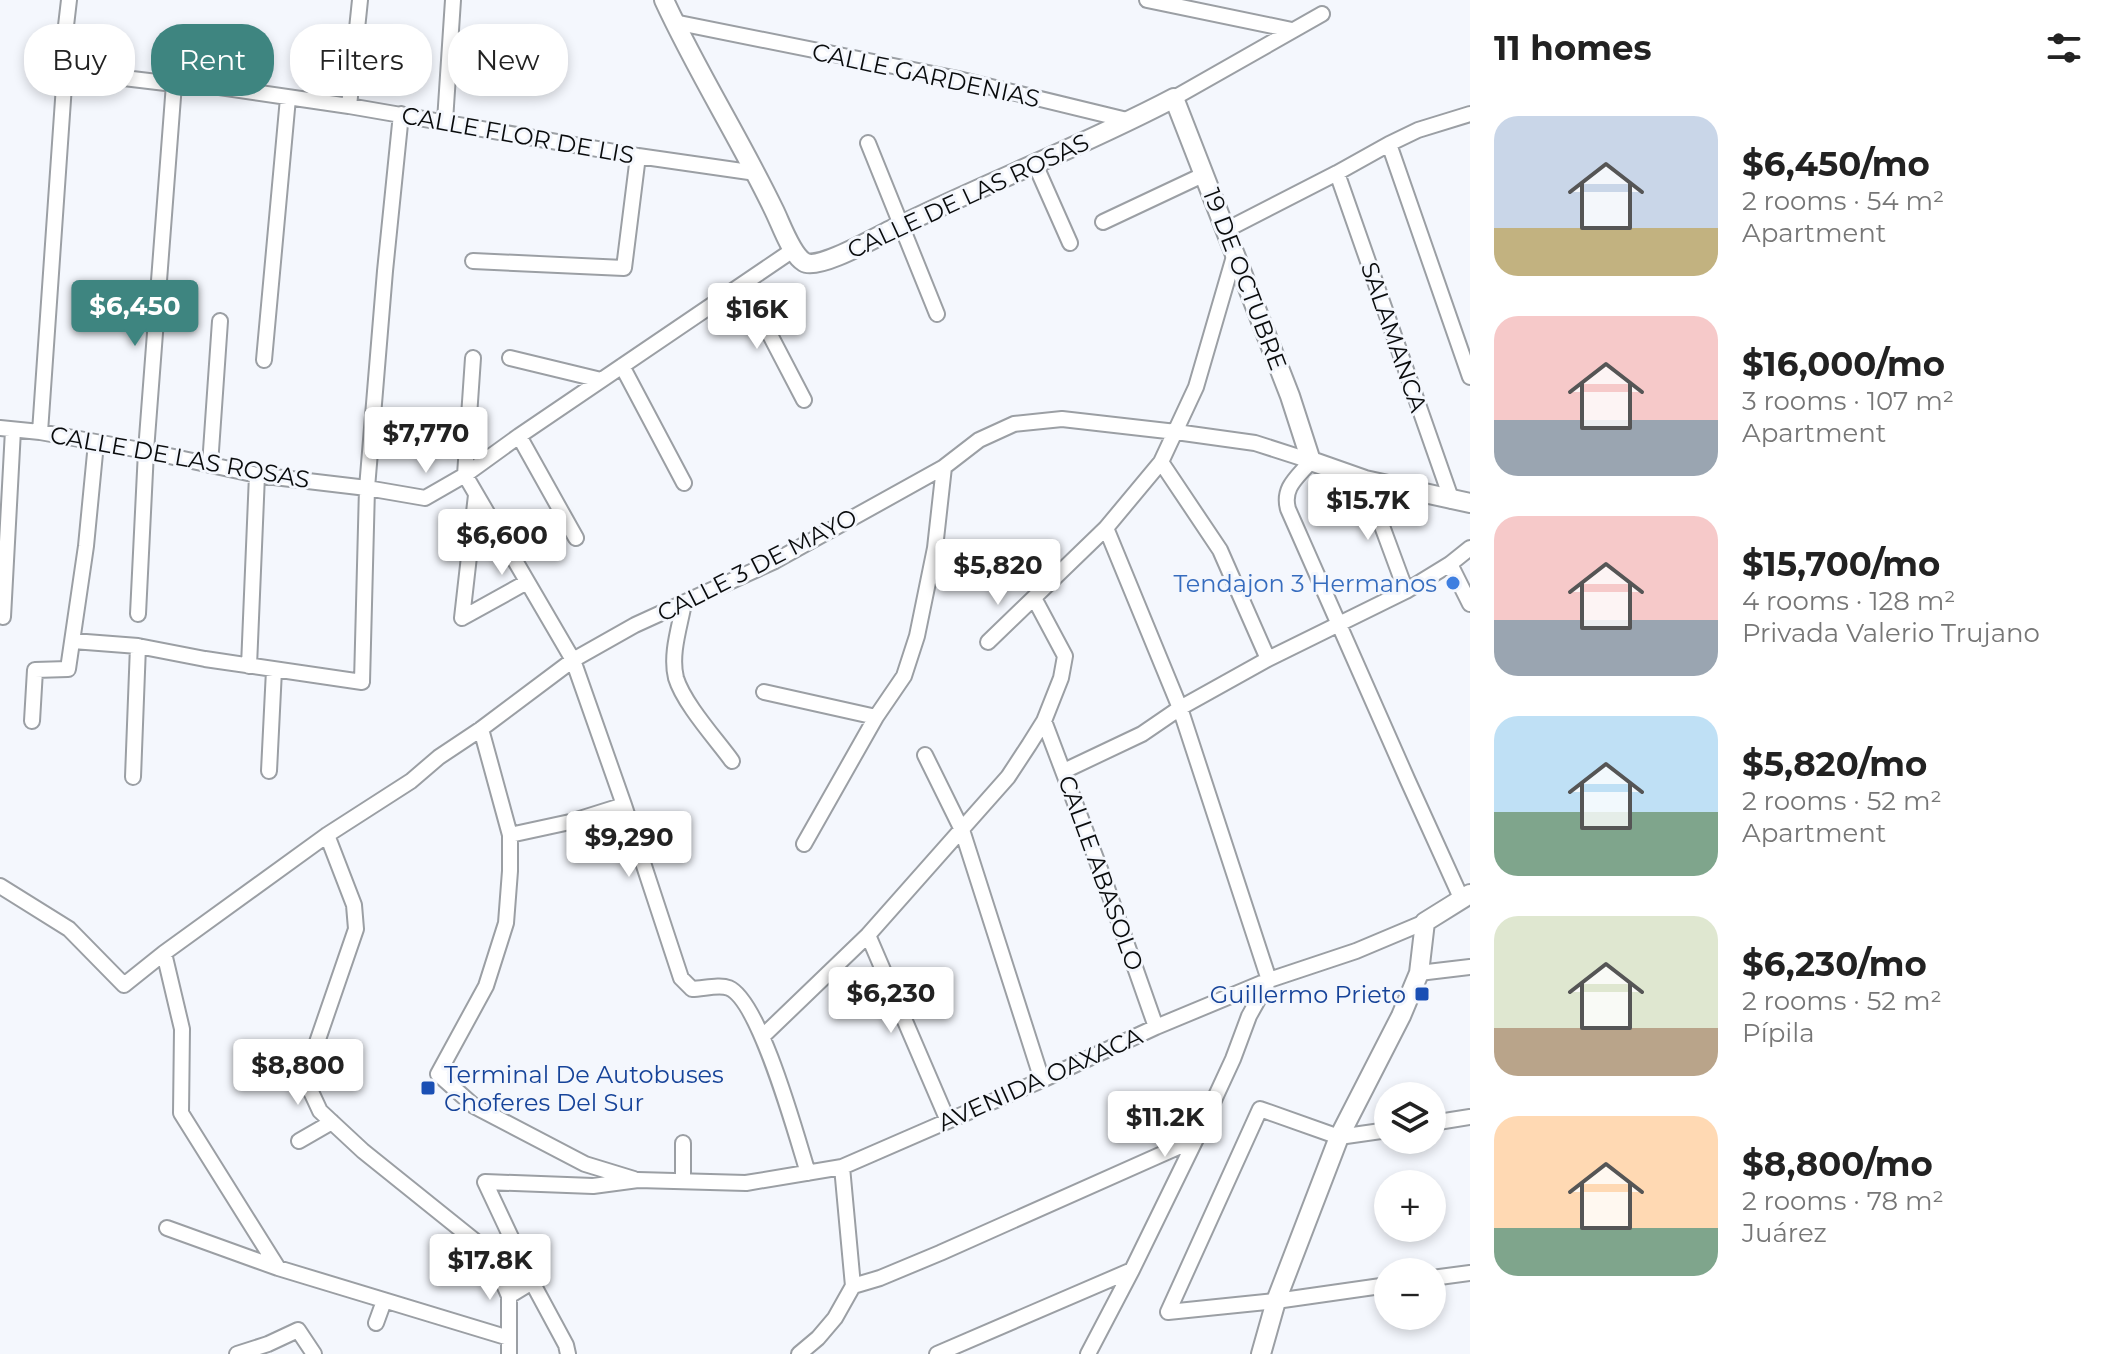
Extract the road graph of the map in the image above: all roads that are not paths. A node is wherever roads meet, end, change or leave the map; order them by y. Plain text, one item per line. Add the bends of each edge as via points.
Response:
1 (69, 0) edge
2 (360, 0) edge
3 (453, 0) edge
4 (664, 0) edge
5 (1147, 0) edge
6 (1322, 14) dead end
7 (674, 22) junction
8 (66, 24) edge
9 (1292, 30) junction
10 (63, 96) edge
11 (173, 96) edge
12 (274, 96) edge
13 (288, 98) junction
14 (1174, 98) junction
15 (349, 106) junction
16 (401, 114) junction
17 (1470, 114) edge
18 (445, 121) junction
19 (1131, 121) junction
20 (868, 143) dead end
21 (1389, 144) junction
22 (638, 156) junction
23 (1035, 164) junction
24 (756, 173) junction
25 (1337, 173) junction
26 (1205, 174) junction
27 (1103, 222) dead end
28 (902, 225) junction
29 (1226, 230) junction
30 (1070, 243) dead end
31 (793, 250) junction
32 (1235, 252) junction
33 (473, 261) dead end
34 (744, 285) junction
35 (937, 314) dead end
36 (220, 321) dead end
37 (473, 358) dead end
38 (510, 358) dead end
39 (264, 360) dead end
40 (622, 366) junction
41 (1470, 377) edge
42 (601, 380) junction
43 (804, 400) dead end
44 (7, 429) edge
45 (40, 432) junction
46 (1176, 432) junction
47 (519, 436) junction
48 (96, 443) junction
49 (146, 451) junction
50 (1311, 461) junction
51 (1161, 462) junction
52 (210, 465) junction
53 (944, 467) junction
54 (257, 475) junction
55 (465, 475) junction
56 (1365, 480) junction
57 (684, 483) dead end
58 (367, 488) junction
59 (476, 495) junction
60 (1461, 502) edge
61 (1106, 528) junction
62 (576, 538) dead end
63 (935, 548) junction
64 (1470, 548) edge
65 (1007, 550) dead end
66 (1450, 564) junction
67 (527, 582) junction
68 (1406, 591) junction
69 (1034, 598) junction
70 (684, 603) junction
71 (1470, 604) edge
72 (138, 614) dead end
73 (3, 617) dead end
74 (1340, 624) junction
75 (73, 641) junction
76 (988, 642) dead end
77 (138, 646) junction
78 (1268, 659) junction
79 (573, 660) junction
80 (249, 666) junction
81 (274, 670) junction
82 (764, 692) dead end
83 (1180, 708) junction
84 (876, 717) junction
85 (32, 721) dead end
86 (1044, 721) junction
87 (481, 729) junction
88 (925, 755) dead end
89 (732, 761) dead end
90 (269, 771) dead end
91 (1064, 771) junction
92 (133, 777) dead end
93 (624, 805) junction
94 (962, 830) junction
95 (327, 835) junction
96 (510, 835) junction
97 (804, 844) dead end
98 (0, 886) edge
99 (1466, 897) edge
100 (1425, 922) junction
101 (868, 935) junction
102 (164, 953) junction
103 (1470, 967) edge
104 (1419, 973) junction
105 (1269, 980) junction
106 (1156, 1027) junction
107 (763, 1036) junction
108 (1042, 1080) junction
109 (1470, 1117) edge
110 (948, 1121) junction
111 (1446, 1121) edge
112 (332, 1122) junction
113 (1374, 1132) edge
114 (1339, 1137) junction
115 (1196, 1139) junction
116 (299, 1141) dead end
117 (683, 1143) dead end
118 (842, 1167) junction
119 (808, 1173) junction
120 (638, 1180) junction
121 (683, 1181) junction
122 (167, 1228) dead end
123 (278, 1268) junction
124 (1132, 1270) junction
125 (1470, 1273) edge
126 (1446, 1276) edge
127 (532, 1282) junction
128 (853, 1286) junction
129 (1374, 1287) edge
130 (509, 1296) junction
131 (384, 1301) junction
132 (1276, 1301) junction
133 (376, 1323) dead end
134 (509, 1346) edge
135 (237, 1354) edge
136 (314, 1354) edge
137 (568, 1354) edge
138 (799, 1354) edge
139 (937, 1354) edge
140 (1088, 1354) edge
141 (1261, 1354) edge

1 - 8 street
2 - 15 street
3 - 18 street
4 - 7 street
5 - 9 street
6 - 9 street, CALLE DE LAS ROSAS
7 - 19 street, CALLE GARDENIAS via 958,79
7 - 24 street
9 - 14 street, CALLE DE LAS ROSAS
10 - 45 street
11 - 49 street
12 - 13 street, CALLE FLOR DE LIS
13 - 15 street, CALLE FLOR DE LIS
13 - 39 street
14 - 19 street, CALLE DE LAS ROSAS
14 - 26 street, 19 DE OCTUBRE
15 - 16 street, CALLE FLOR DE LIS
16 - 18 street, CALLE FLOR DE LIS
16 - 58 street
17 - 21 street
18 - 22 street, CALLE FLOR DE LIS
19 - 23 street, CALLE DE LAS ROSAS
20 - 28 street
21 - 25 street
21 - 41 street
22 - 24 street, CALLE FLOR DE LIS
22 - 33 street via 624,268
23 - 28 street, CALLE DE LAS ROSAS
23 - 30 street
24 - 31 street
25 - 29 street
25 - 60 street, SALAMANCA
26 - 27 street
26 - 29 street, 19 DE OCTUBRE
28 - 31 street, CALLE DE LAS ROSAS via 811,264
28 - 35 street
29 - 32 street, 19 DE OCTUBRE
31 - 34 street, CALLE DE LAS ROSAS
32 - 46 street via 1196,387
32 - 50 street, 19 DE OCTUBRE
34 - 40 street, CALLE DE LAS ROSAS
34 - 43 street
36 - 52 street
37 - 55 street
38 - 42 street
40 - 42 street, CALLE DE LAS ROSAS
40 - 57 street
42 - 47 street, CALLE DE LAS ROSAS
44 - 45 street, CALLE DE LAS ROSAS
44 - 73 street
45 - 48 street, CALLE DE LAS ROSAS
46 - 50 street, CALLE 3 DE MAYO via 1255,443
46 - 51 street
46 - 53 street, CALLE 3 DE MAYO via 1062,419 1014,424 979,440
47 - 55 street, CALLE DE LAS ROSAS
47 - 62 street
48 - 49 street, CALLE DE LAS ROSAS
48 - 75 street
49 - 52 street, CALLE DE LAS ROSAS
49 - 72 street
50 - 56 street, CALLE 3 DE MAYO
50 - 74 street via 1285,499
51 - 61 street
51 - 78 street via 1220,550
52 - 54 street, CALLE DE LAS ROSAS
53 - 63 street
53 - 70 street, CALLE 3 DE MAYO via 775,561
54 - 58 street, CALLE DE LAS ROSAS
54 - 80 street
55 - 58 street, CALLE DE LAS ROSAS via 425,498
55 - 59 street
56 - 60 street, CALLE 3 DE MAYO
56 - 68 street
58 - 81 street via 362,682
59 - 67 street
59 - 67 street via 462,618
61 - 69 street
61 - 83 street
63 - 65 street
63 - 84 street via 904,676
64 - 66 street
66 - 68 street
66 - 71 street
67 - 79 street
68 - 74 street
69 - 76 street
69 - 86 street via 1065,656
70 - 79 street, CALLE 3 DE MAYO
70 - 89 street via 676,676
74 - 78 street
74 - 99 street via 1408,781
75 - 77 street
75 - 85 street via 68,669 35,670
77 - 80 street
77 - 92 street
78 - 83 street
79 - 87 street, CALLE 3 DE MAYO
79 - 93 street
80 - 81 street
81 - 90 street
82 - 84 street
83 - 91 street via 1142,734
83 - 105 street
84 - 97 street
86 - 91 street, CALLE ABASOLO
86 - 94 street via 1008,777
87 - 95 street, CALLE 3 DE MAYO
87 - 96 street
88 - 94 street
91 - 106 street, CALLE ABASOLO
93 - 96 street
93 - 107 street via 681,978 692,989 732,989
94 - 101 street
94 - 108 street
95 - 102 street, CALLE 3 DE MAYO
95 - 112 street via 354,905 356,929 307,1083 320,1111
96 - 120 street via 506,923 486,986 438,1074 474,1106 585,1164
98 - 102 street, CALLE 3 DE MAYO via 69,929 124,985
99 - 100 street, AVENIDA OAXACA
100 - 104 street
100 - 105 street, AVENIDA OAXACA
101 - 107 street
101 - 110 street
102 - 123 street via 182,1029 181,1113
103 - 104 street
104 - 114 street
105 - 106 street, AVENIDA OAXACA
105 - 115 street
106 - 108 street, AVENIDA OAXACA
107 - 119 street
108 - 110 street, AVENIDA OAXACA
109 - 111 street
110 - 118 street, AVENIDA OAXACA
112 - 116 street
112 - 130 street via 490,1253
113 - 114 street
114 - 132 street
114 - 132 street via 1260,1109 1168,1312
115 - 124 street
115 - 128 street
117 - 121 street
118 - 119 street, AVENIDA OAXACA
118 - 128 street
119 - 121 street, AVENIDA OAXACA via 746,1183
120 - 121 street, AVENIDA OAXACA
120 - 127 street via 593,1186 485,1182
122 - 123 street
123 - 131 street
124 - 139 street
124 - 140 street
125 - 126 street
127 - 130 street
127 - 137 street
128 - 138 street via 835,1318
129 - 132 street
130 - 134 street
131 - 133 street
131 - 134 street
132 - 141 street
135 - 136 street via 298,1330

